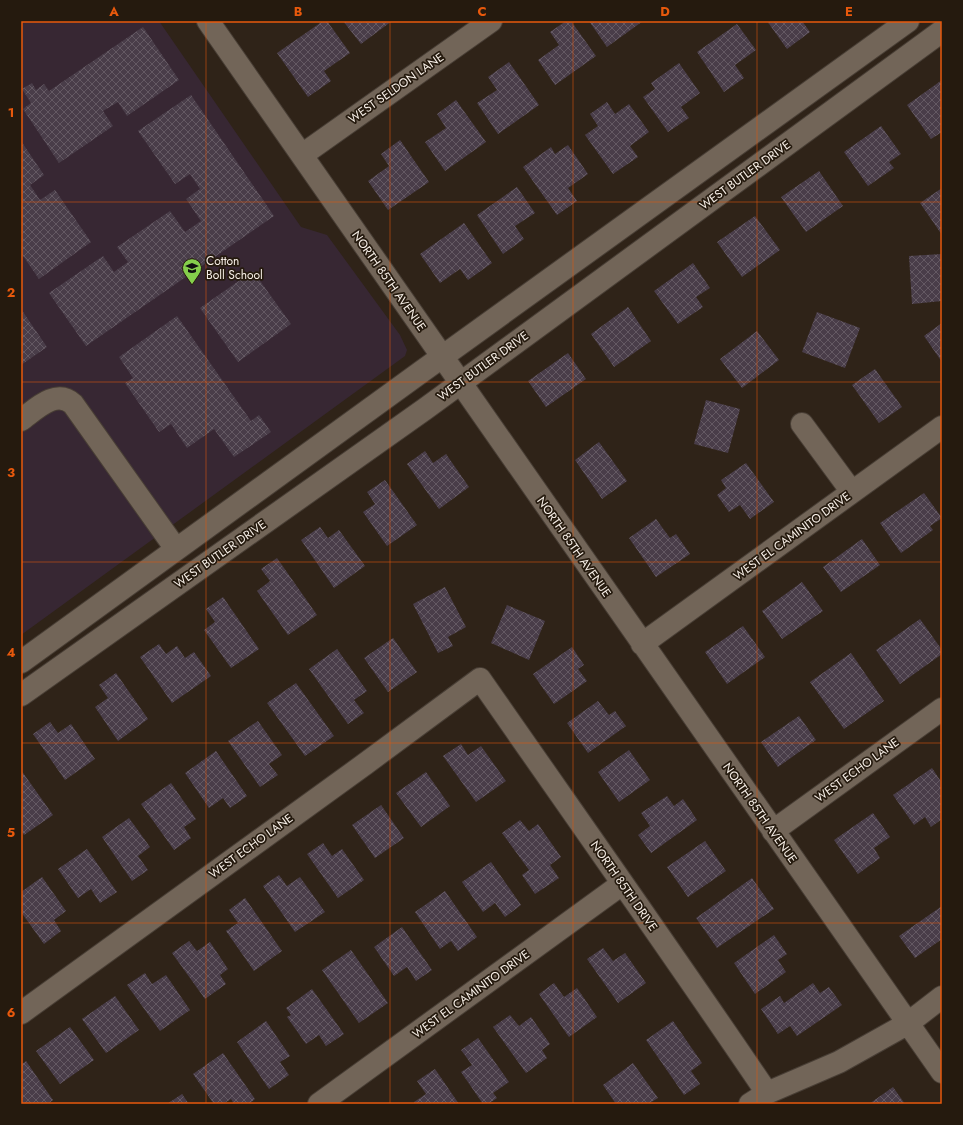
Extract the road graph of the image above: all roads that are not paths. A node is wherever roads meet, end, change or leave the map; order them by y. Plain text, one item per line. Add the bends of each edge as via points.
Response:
1 (208, 21) edge
2 (491, 21) edge
3 (908, 21) edge
4 (942, 32) edge
5 (302, 155) junction
6 (441, 357) junction
7 (460, 383) junction
8 (21, 420) edge
9 (802, 424) dead end
10 (942, 427) edge
11 (852, 492) junction
12 (176, 549) junction
13 (642, 644) junction
14 (21, 662) edge
15 (480, 679) joint
16 (21, 695) edge
17 (942, 709) edge
18 (773, 831) junction
19 (622, 884) junction
20 (942, 997) edge
21 (21, 1013) edge
22 (907, 1024) junction
23 (942, 1072) edge
24 (758, 1098) edge
25 (319, 1104) edge

1 - 5 street, NORTH 85TH AVENUE
2 - 5 street, WEST SELDON LANE
3 - 6 street
4 - 7 street, WEST BUTLER DRIVE
5 - 6 street, NORTH 85TH AVENUE
6 - 7 street, NORTH 85TH AVENUE
6 - 12 street
7 - 13 street, NORTH 85TH AVENUE
7 - 16 street, WEST BUTLER DRIVE
8 - 12 street via 51,400 68,399
9 - 11 street
10 - 11 street, WEST EL CAMINITO DRIVE
11 - 13 street, WEST EL CAMINITO DRIVE
12 - 14 street
13 - 18 street, NORTH 85TH AVENUE
15 - 19 street, NORTH 85TH DRIVE
15 - 21 street, WEST ECHO LANE
17 - 18 street, WEST ECHO LANE
18 - 22 street, NORTH 85TH AVENUE
19 - 24 street, NORTH 85TH DRIVE via 688,977
19 - 25 street, WEST EL CAMINITO DRIVE
20 - 22 street
22 - 23 street, NORTH 85TH AVENUE
22 - 24 street via 839,1062

